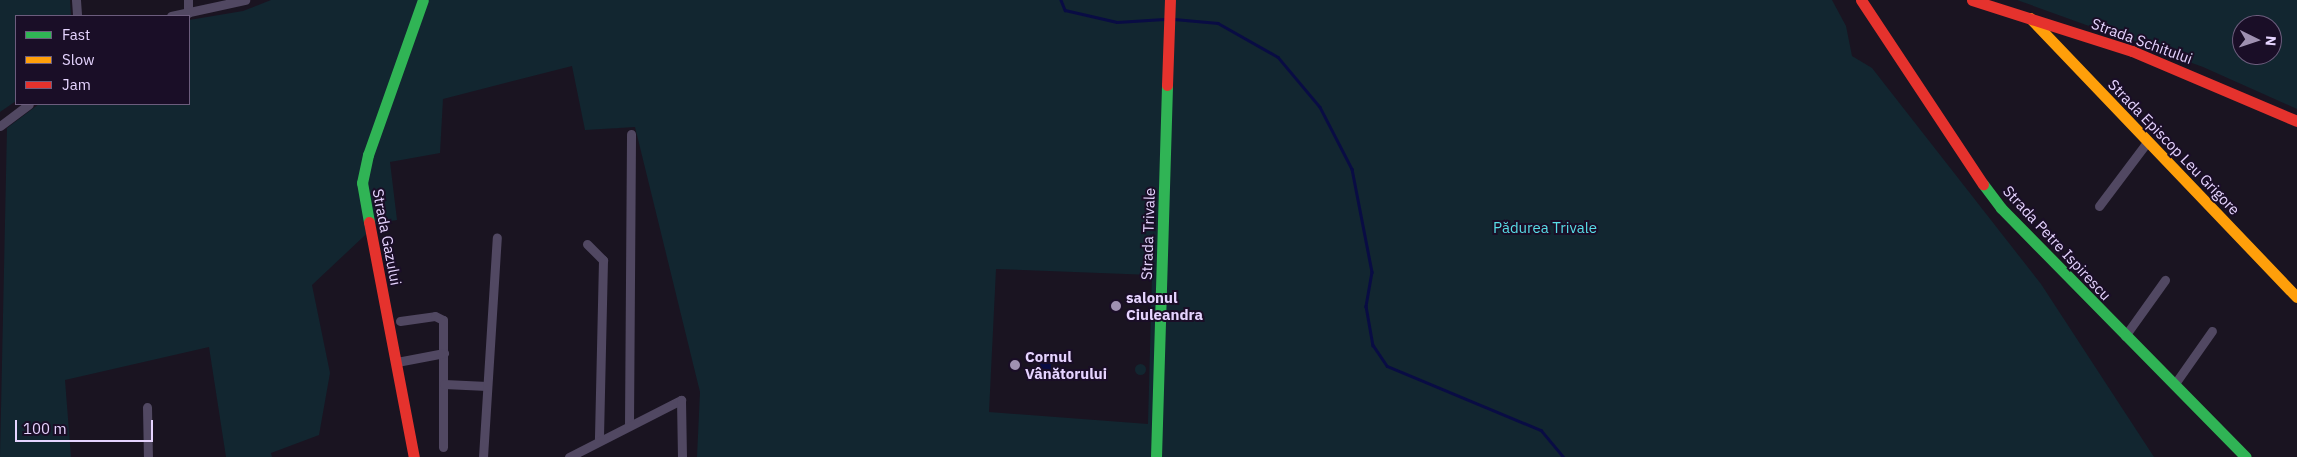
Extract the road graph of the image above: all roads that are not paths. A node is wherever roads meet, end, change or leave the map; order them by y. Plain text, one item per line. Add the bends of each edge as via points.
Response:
1 (76, 0) edge
2 (188, 0) edge
3 (245, 0) edge
4 (423, 0) edge
5 (1170, 0) edge
6 (1861, 0) edge
7 (1972, 0) edge
8 (188, 13) junction
9 (77, 15) edge
10 (177, 15) edge
11 (2030, 18) junction
12 (28, 105) edge
13 (2297, 121) edge
14 (0, 126) edge
15 (631, 134) dead end
16 (2148, 141) junction
17 (2099, 206) dead end
18 (498, 237) dead end
19 (587, 244) dead end
20 (2165, 280) dead end
21 (2297, 297) edge
22 (400, 321) dead end
23 (2212, 331) dead end
24 (2125, 336) junction
25 (444, 353) junction
26 (397, 362) junction
27 (444, 384) junction
28 (2174, 385) junction
29 (487, 386) junction
30 (147, 407) dead end
31 (630, 424) junction
32 (599, 441) junction
33 (443, 447) dead end
34 (148, 457) edge
35 (414, 457) edge
36 (483, 457) edge
37 (568, 457) edge
38 (682, 457) edge
39 (1156, 457) edge
40 (2246, 457) edge

1 - 9 street
2 - 8 street
3 - 8 street
4 - 26 street, Strada Gazului via 368,154 362,183
5 - 39 street, Strada Trivale
6 - 24 street, Strada Petre Ispirescu via 1958,152 2001,208
7 - 11 street, Strada Schitului
8 - 10 street
11 - 13 street, Strada Schitului via 2163,63
11 - 16 street, Strada Episcop Leu Grigore
12 - 14 street
15 - 31 street
16 - 17 street
16 - 21 street, Strada Episcop Leu Grigore
18 - 29 street
19 - 32 street via 603,260
20 - 24 street
22 - 25 street via 441,318
23 - 28 street
24 - 28 street, Strada Petre Ispirescu
25 - 26 street
25 - 27 street
26 - 35 street, Strada Gazului
27 - 29 street
27 - 33 street
28 - 40 street, Strada Petre Ispirescu
29 - 36 street
30 - 34 street
31 - 32 street
31 - 38 street via 680,400
32 - 37 street

